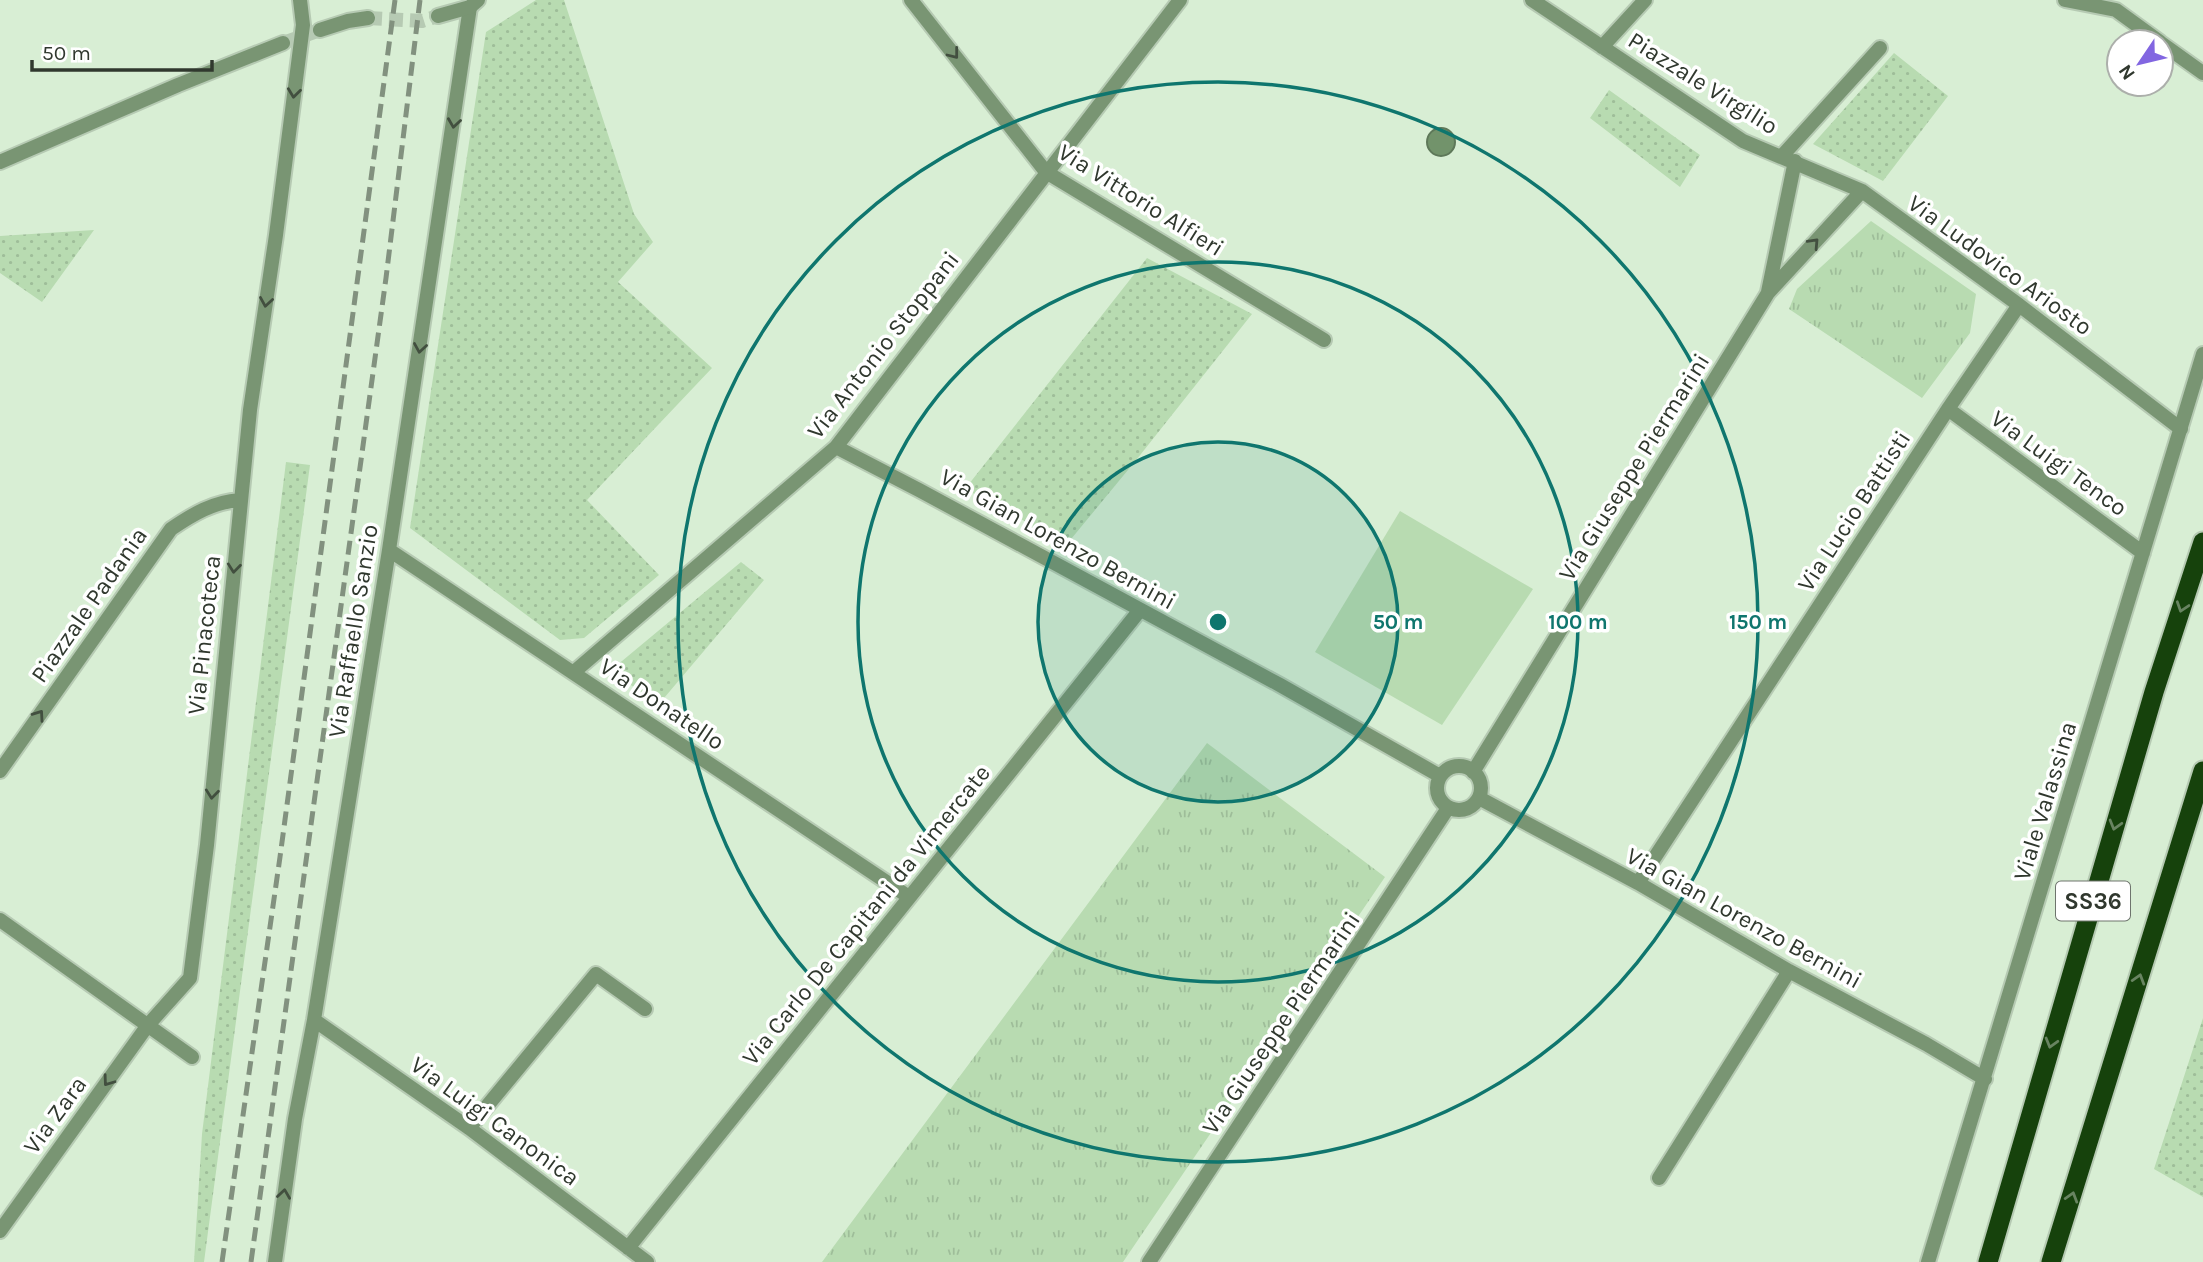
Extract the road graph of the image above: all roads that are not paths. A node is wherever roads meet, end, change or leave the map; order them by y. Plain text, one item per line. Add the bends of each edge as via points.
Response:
1 (300, 0) edge
2 (911, 0) edge
3 (1180, 0) edge
4 (1532, 0) edge
5 (1645, 0) edge
6 (2065, 0) edge
7 (474, 3) edge
8 (438, 16) tunnel mouth
9 (368, 18) tunnel mouth
10 (2141, 28) edge
11 (320, 30) tunnel mouth
12 (283, 43) tunnel mouth
13 (1602, 47) junction
14 (1880, 48) dead end
15 (2175, 52) edge
16 (2203, 73) edge
17 (1788, 159) junction
18 (0, 162) edge
19 (1046, 172) junction
20 (1862, 191) junction
21 (1768, 293) junction
22 (2020, 305) junction
23 (1324, 340) dead end
24 (2203, 354) edge
25 (1948, 409) junction
26 (2180, 429) junction
27 (836, 447) junction
28 (240, 500) junction
29 (2203, 542) edge
30 (389, 550) junction
31 (2143, 554) junction
32 (1140, 610) junction
33 (574, 672) junction
34 (0, 771) edge
35 (2203, 771) edge
36 (1473, 772) junction
37 (1440, 776) junction
38 (1479, 798) junction
39 (1448, 808) junction
40 (1638, 883) junction
41 (909, 897) junction
42 (0, 920) edge
43 (1789, 971) junction
44 (645, 1009) dead end
45 (314, 1020) junction
46 (148, 1025) junction
47 (192, 1057) dead end
48 (1985, 1079) junction
49 (469, 1128) junction
50 (1659, 1178) dead end
51 (0, 1231) edge
52 (628, 1248) junction
53 (275, 1262) edge
54 (647, 1262) edge
55 (1149, 1262) edge
56 (1928, 1262) edge
57 (1988, 1262) edge
58 (2051, 1262) edge

1 -> 28 street, Via Pinacoteca via 303,25
2 -> 19 street, Via Vittorio Alfieri
3 - 19 street, Via Antonio Stoppani
4 - 13 street, Piazzale Virgilio
5 - 13 street
6 - 10 street via 2116,10
7 - 8 street
7 -> 30 street, Via Raffaello Sanzio
9 - 11 street
12 - 18 street
13 - 17 street, Piazzale Virgilio via 1743,141
14 - 17 street
15 - 16 street
17 - 20 street, Via Ludovico Ariosto
17 - 21 street, Via Giuseppe Piermarini
19 - 23 street, Via Vittorio Alfieri
19 - 27 street, Via Antonio Stoppani
21 -> 20 street, Via Giuseppe Piermarini
20 - 22 street, Via Ludovico Ariosto
21 - 36 street, Via Giuseppe Piermarini
22 - 25 street, Via Lucio Battisti
22 - 26 street, Via Ludovico Ariosto
24 - 26 street, Viale Valassina
25 - 31 street, Via Luigi Tenco
25 - 40 street, Via Lucio Battisti
26 - 31 street, Viale Valassina
27 - 32 street, Via Gian Lorenzo Bernini
27 - 33 street, Via Antonio Stoppani
34 -> 28 street, Piazzale Padania via 171,529 200,510
28 -> 46 street, Via Pinacoteca via 190,978
29 -> 57 highway, SS36 via 2154,692
30 - 33 street, Via Donatello
30 - 45 street, Via Raffaello Sanzio
31 - 48 street, Viale Valassina
32 - 37 street, Via Gian Lorenzo Bernini
32 - 41 street, Via Carlo De Capitani da Vimercate
33 - 41 street, Via Donatello
58 -> 35 highway, SS36
36 - 37 street via 1456,766
36 - 38 street via 1479,779
37 - 39 street via 1436,790
38 - 39 street via 1466,809
38 - 40 street, Via Gian Lorenzo Bernini
39 - 55 street, Via Giuseppe Piermarini
40 - 43 street, Via Gian Lorenzo Bernini
41 - 52 street, Via Carlo De Capitani da Vimercate
42 - 46 street
43 - 48 street, Via Gian Lorenzo Bernini
43 - 50 street
44 - 49 street via 596,974
45 - 49 street, Via Luigi Canonica
53 -> 45 street, Via Raffaello Sanzio
46 - 47 street
46 -> 51 street, Via Zara
48 - 56 street, Viale Valassina
49 - 52 street, Via Luigi Canonica
52 - 54 street, Via Luigi Canonica

